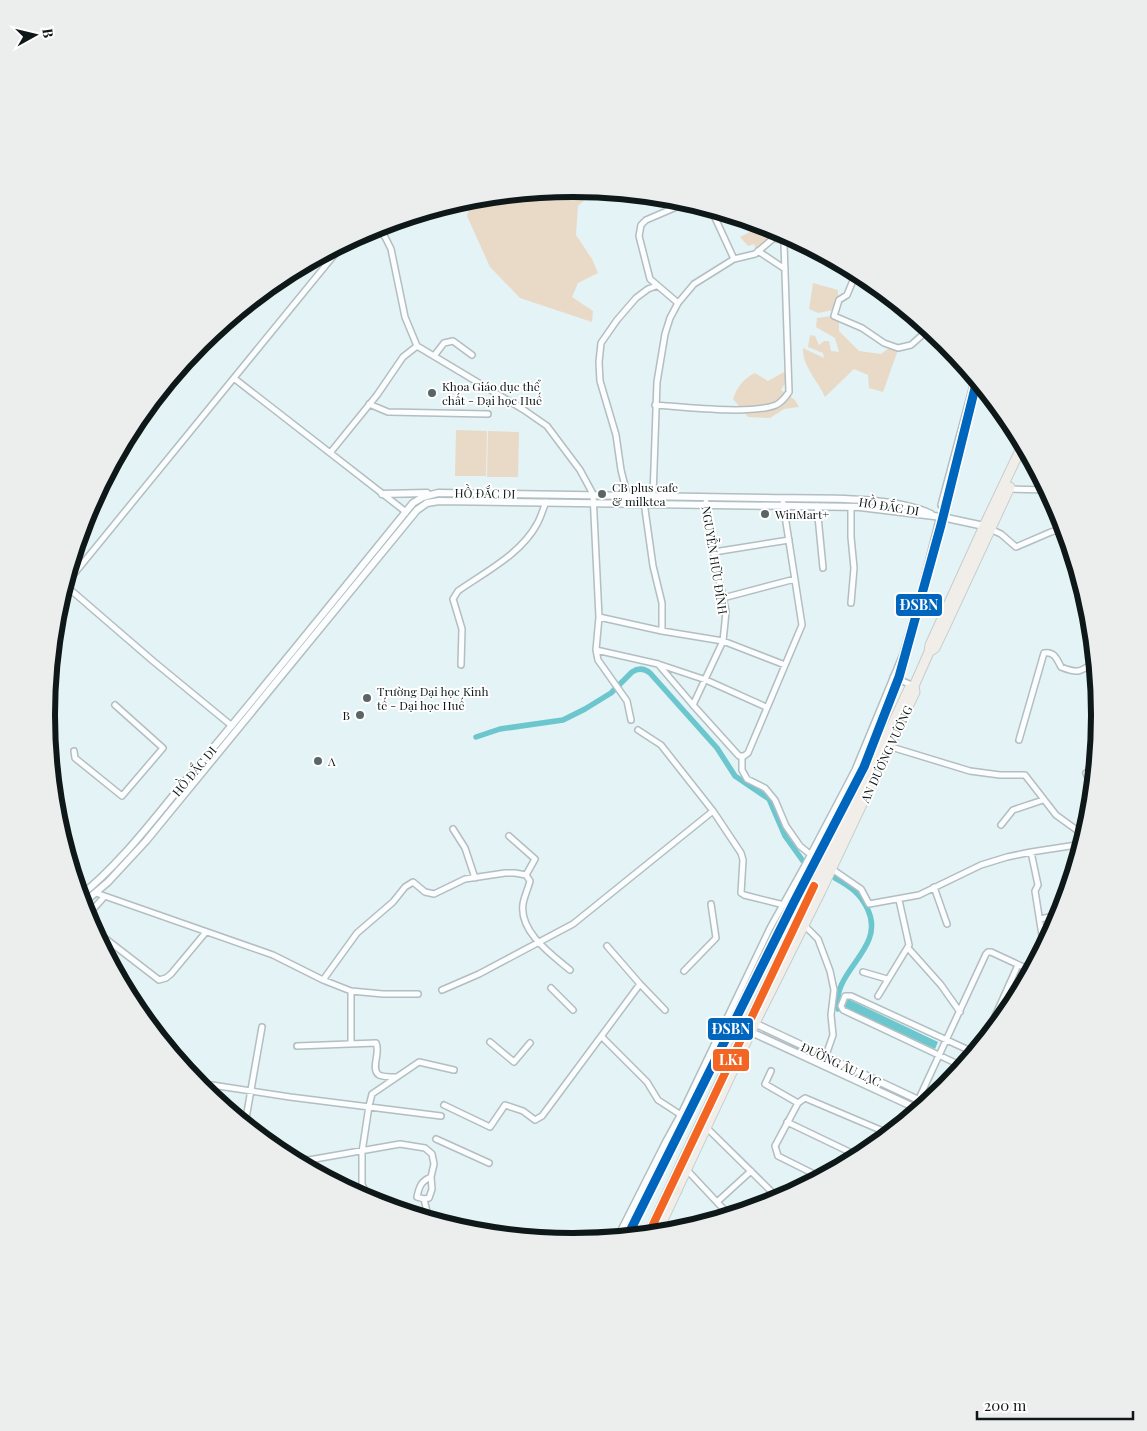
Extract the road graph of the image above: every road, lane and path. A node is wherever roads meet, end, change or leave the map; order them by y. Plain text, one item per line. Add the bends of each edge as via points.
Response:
1 (676, 207) edge
2 (715, 217) edge
3 (382, 234) edge
4 (774, 237) edge
5 (783, 241) edge
6 (758, 251) junction
7 (334, 255) edge
8 (734, 259) junction
9 (785, 269) junction
10 (854, 279) edge
11 (656, 286) junction
12 (678, 303) junction
13 (923, 333) edge
14 (417, 346) junction
15 (472, 355) dead end
16 (434, 356) junction
17 (235, 379) junction
18 (973, 386) edge
19 (369, 404) junction
20 (655, 405) junction
21 (488, 414) dead end
22 (1020, 451) edge
23 (330, 453) junction
24 (1024, 457) edge
25 (1008, 489) junction
26 (1041, 490) edge
27 (438, 493) junction
28 (382, 494) junction
29 (593, 494) junction
30 (628, 495) junction
31 (643, 495) junction
32 (653, 496) junction
33 (423, 497) junction
34 (705, 497) junction
35 (546, 502) junction
36 (783, 502) junction
37 (427, 503) junction
38 (594, 503) junction
39 (629, 503) junction
40 (644, 504) junction
41 (706, 504) junction
42 (941, 505) dead end
43 (817, 506) junction
44 (851, 506) junction
45 (406, 512) junction
46 (937, 516) junction
47 (987, 528) junction
48 (397, 529) junction
49 (1058, 530) edge
50 (789, 540) junction
51 (714, 552) junction
52 (823, 568) dead end
53 (76, 571) edge
54 (795, 579) junction
55 (71, 590) edge
56 (723, 598) junction
57 (851, 603) dead end
58 (333, 607) junction
59 (600, 617) junction
60 (662, 631) junction
61 (723, 641) junction
62 (596, 650) junction
63 (658, 664) junction
64 (461, 665) dead end
65 (786, 665) junction
66 (1090, 666) edge
67 (893, 677) junction
68 (706, 680) junction
69 (914, 686) junction
70 (114, 705) dead end
71 (693, 706) junction
72 (766, 707) junction
73 (631, 720) dead end
74 (232, 726) junction
75 (638, 730) dead end
76 (1019, 740) dead end
77 (886, 745) junction
78 (74, 752) dead end
79 (742, 756) junction
80 (1086, 773) dead end
81 (1088, 779) edge
82 (1043, 800) junction
83 (712, 811) junction
84 (1001, 825) dead end
85 (453, 829) dead end
86 (1079, 831) edge
87 (509, 836) dead end
88 (842, 837) junction
89 (1075, 845) edge
90 (1031, 852) junction
91 (810, 857) junction
92 (832, 869) junction
93 (526, 875) junction
94 (475, 878) junction
95 (934, 886) junction
96 (87, 891) edge
97 (96, 893) junction
98 (104, 897) junction
99 (89, 899) edge
100 (899, 900) junction
101 (711, 904) dead end
102 (784, 905) junction
103 (93, 910) edge
104 (1052, 917) edge
105 (1040, 919) junction
106 (947, 924) dead end
107 (804, 925) junction
108 (206, 932) junction
109 (1043, 937) edge
110 (105, 938) edge
111 (537, 943) junction
112 (607, 946) dead end
113 (908, 948) junction
114 (1018, 965) junction
115 (1026, 969) edge
116 (570, 970) dead end
117 (684, 971) dead end
118 (863, 972) dead end
119 (887, 979) junction
120 (323, 980) junction
121 (640, 984) junction
122 (551, 988) dead end
123 (442, 990) dead end
124 (351, 991) junction
125 (418, 994) dead end
126 (878, 996) dead end
127 (573, 1010) dead end
128 (665, 1010) dead end
129 (960, 1012) junction
130 (993, 1020) edge
131 (750, 1026) junction
132 (262, 1027) dead end
133 (602, 1037) junction
134 (946, 1040) junction
135 (490, 1042) dead end
136 (350, 1043) junction
137 (530, 1043) dead end
138 (296, 1046) dead end
139 (969, 1050) edge
140 (818, 1054) junction
141 (939, 1055) junction
142 (825, 1058) junction
143 (814, 1061) junction
144 (957, 1064) edge
145 (454, 1070) dead end
146 (770, 1071) dead end
147 (396, 1078) junction
148 (212, 1085) dead end
149 (250, 1091) junction
150 (927, 1094) edge
151 (919, 1102) edge
152 (798, 1103) junction
153 (444, 1105) dead end
154 (369, 1106) junction
155 (913, 1107) edge
156 (681, 1115) junction
157 (441, 1116) dead end
158 (246, 1117) edge
159 (787, 1122) junction
160 (704, 1126) junction
161 (883, 1131) edge
162 (436, 1139) dead end
163 (362, 1152) junction
164 (852, 1153) edge
165 (305, 1159) edge
166 (309, 1160) joint
167 (489, 1163) dead end
168 (687, 1170) junction
169 (751, 1171) junction
170 (815, 1175) edge
171 (431, 1177) junction
172 (674, 1189) junction
173 (365, 1190) edge
174 (774, 1194) edge
175 (424, 1199) junction
176 (717, 1202) junction
177 (725, 1211) edge
178 (427, 1212) edge
179 (659, 1227) edge
180 (652, 1228) edge
181 (620, 1232) edge

1 - 11 street via 646,220 639,231 650,280
2 - 8 street
3 - 14 street via 391,249 405,316
4 - 6 street
5 - 9 street
6 - 8 street
6 - 9 street
7 - 17 street
8 - 12 street via 694,284
9 - 20 street via 789,392 784,400 758,409
10 - 13 street via 848,294 838,302 834,316 862,328 884,344 898,348 907,347
11 - 12 street
11 - 30 street via 636,298 601,343 600,381 616,435
12 - 20 street via 665,334
14 - 16 street
14 - 19 street via 403,357
15 - 16 street via 453,341 444,343
16 - 29 street via 547,426 580,470
17 - 23 street
17 - 53 street
18 - 42 street
19 - 21 street via 388,412
19 - 23 street
20 - 32 street
22 - 47 main road
23 - 28 street
24 - 25 main road
25 - 26 street
25 - 47 main road
27 - 28 street
27 - 29 street, HỒ ĐẮC DI
27 - 33 street, HỒ ĐẮC DI
28 - 45 street
29 - 30 street, HỒ ĐẮC DI
29 - 38 street
30 - 31 street, HỒ ĐẮC DI
30 - 39 street
31 - 32 street, HỒ ĐẮC DI
31 - 40 street
32 - 34 street, HỒ ĐẮC DI
33 - 37 street
33 - 45 street, HỒ ĐẮC DI
34 - 36 street, HỒ ĐẮC DI
34 - 41 street, NGUYỄN HỮU ĐÍNH
35 - 37 street, HỒ ĐẮC DI
35 - 38 street, HỒ ĐẮC DI
35 - 64 street via 537,525 524,542 453,598 462,629
36 - 41 street, HỒ ĐẮC DI
36 - 43 street, HỒ ĐẮC DI
36 - 46 street, HỒ ĐẮC DI via 859,500 920,509
36 - 50 street
37 - 48 street, HỒ ĐẮC DI
38 - 39 street, HỒ ĐẮC DI
38 - 59 street
39 - 40 street, HỒ ĐẮC DI
40 - 41 street, HỒ ĐẮC DI
40 - 60 street via 662,603
41 - 51 street, NGUYỄN HỮU ĐÍNH
43 - 44 street, HỒ ĐẮC DI
43 - 52 street
44 - 46 street, HỒ ĐẮC DI
44 - 57 street via 854,568
45 - 48 street, HỒ ĐẮC DI
46 - 47 street
46 - 67 street via 921,591
47 - 49 street via 1001,534 1016,547
47 - 69 main road, AN DƯƠNG VƯƠNG via 943,633
48 - 58 street, HỒ ĐẮC DI
50 - 51 street
50 - 54 street
51 - 56 street, NGUYỄN HỮU ĐÍNH
54 - 56 street
54 - 65 street via 802,625
55 - 74 street
56 - 61 street, NGUYỄN HỮU ĐÍNH via 726,611
58 - 74 street, HỒ ĐẮC DI
58 - 97 street, HỒ ĐẮC DI via 146,841
59 - 60 street
59 - 62 street
60 - 61 street
61 - 65 street
61 - 68 street, NGUYỄN HỮU ĐÍNH
62 - 63 street
62 - 73 street via 598,660 628,704
63 - 68 street
63 - 71 street
65 - 72 street
66 - 76 street via 1076,672 1061,667 1055,655 1042,654
67 - 69 street
67 - 91 street via 854,770
68 - 71 street, NGUYỄN HỮU ĐÍNH
68 - 72 street
69 - 77 main road, AN DƯƠNG VƯƠNG via 915,692
70 - 78 street via 163,748 122,796 75,758
71 - 79 street
72 - 79 street via 748,753
74 - 96 street, HỒ ĐẮC DI via 102,878
75 - 83 street via 663,748
77 - 82 street via 970,771 1025,775
77 - 88 main road, AN DƯƠNG VƯƠNG
79 - 91 street via 742,770 747,779 765,788 775,800 786,826
80 - 81 street
82 - 84 street via 1013,810
82 - 86 street via 1056,815
83 - 102 street via 741,853 742,894
83 - 111 street via 573,924
85 - 94 street via 469,858
87 - 93 street via 535,859
88 - 92 main road, AN DƯƠNG VƯƠNG
88 - 131 main road, AN DƯƠNG VƯƠNG
89 - 90 street
90 - 95 street via 981,865
90 - 105 street via 1038,885 1035,891
91 - 102 street
92 - 100 street via 861,888 869,904
92 - 107 main road, AN DƯƠNG VƯƠNG
93 - 94 street via 504,873
93 - 111 street via 530,881 523,912
94 - 120 street via 465,879 434,894 425,892 413,882 405,887 393,902 357,933
95 - 100 street via 919,895
95 - 106 street
97 - 98 street
97 - 99 street, HỒ ĐẮC DI
98 - 103 street
98 - 108 street
100 - 113 street
101 - 117 street via 716,938
102 - 156 street via 755,958
104 - 105 street
105 - 109 street
107 - 131 main road, AN DƯƠNG VƯƠNG
107 - 142 street via 818,939 834,990 833,1035
108 - 110 street via 170,974 159,980
108 - 120 street via 273,955
111 - 116 street
111 - 123 street
112 - 121 street
113 - 119 street
113 - 129 street via 942,985
114 - 115 street
114 - 129 street via 988,952
114 - 130 street
118 - 119 street
119 - 126 street
120 - 124 street
121 - 128 street
121 - 133 street
122 - 127 street
124 - 125 street
124 - 136 street
129 - 134 street
131 - 140 street, ĐƯỜNG ÂU LẠC
131 - 143 street, ĐƯỜNG ÂU LẠC
131 - 160 main road, AN DƯƠNG VƯƠNG
132 - 149 street
133 - 153 street via 538,1119 504,1106 490,1127
133 - 156 street via 647,1082 658,1100
134 - 139 street
134 - 141 street
134 - 141 street via 851,996 846,996 841,1006
135 - 137 street via 514,1062
136 - 138 street
136 - 147 street via 376,1044 379,1050 377,1073
140 - 142 street, ĐƯỜNG ÂU LẠC
140 - 143 street
141 - 144 street
141 - 150 street
142 - 151 street, ĐƯỜNG ÂU LẠC
143 - 155 street, ĐƯỜNG ÂU LẠC
145 - 147 street via 419,1062
146 - 152 street via 765,1084
147 - 154 street via 372,1094
148 - 149 street
149 - 154 street
149 - 158 street
152 - 159 street
152 - 161 street via 805,1098
154 - 157 street
154 - 163 street
156 - 181 street
159 - 164 street
159 - 170 street via 775,1146 778,1156
160 - 168 main road
160 - 169 street
160 - 172 main road
162 - 167 street
163 - 166 street
163 - 171 street via 400,1144 425,1148 432,1154
163 - 173 street
165 - 166 street
168 - 172 main road
168 - 176 street
169 - 174 street
169 - 176 street
171 - 175 street via 432,1189 429,1198
171 - 175 street via 419,1187 417,1197
172 - 179 main road
172 - 180 main road
175 - 178 street
176 - 177 street

